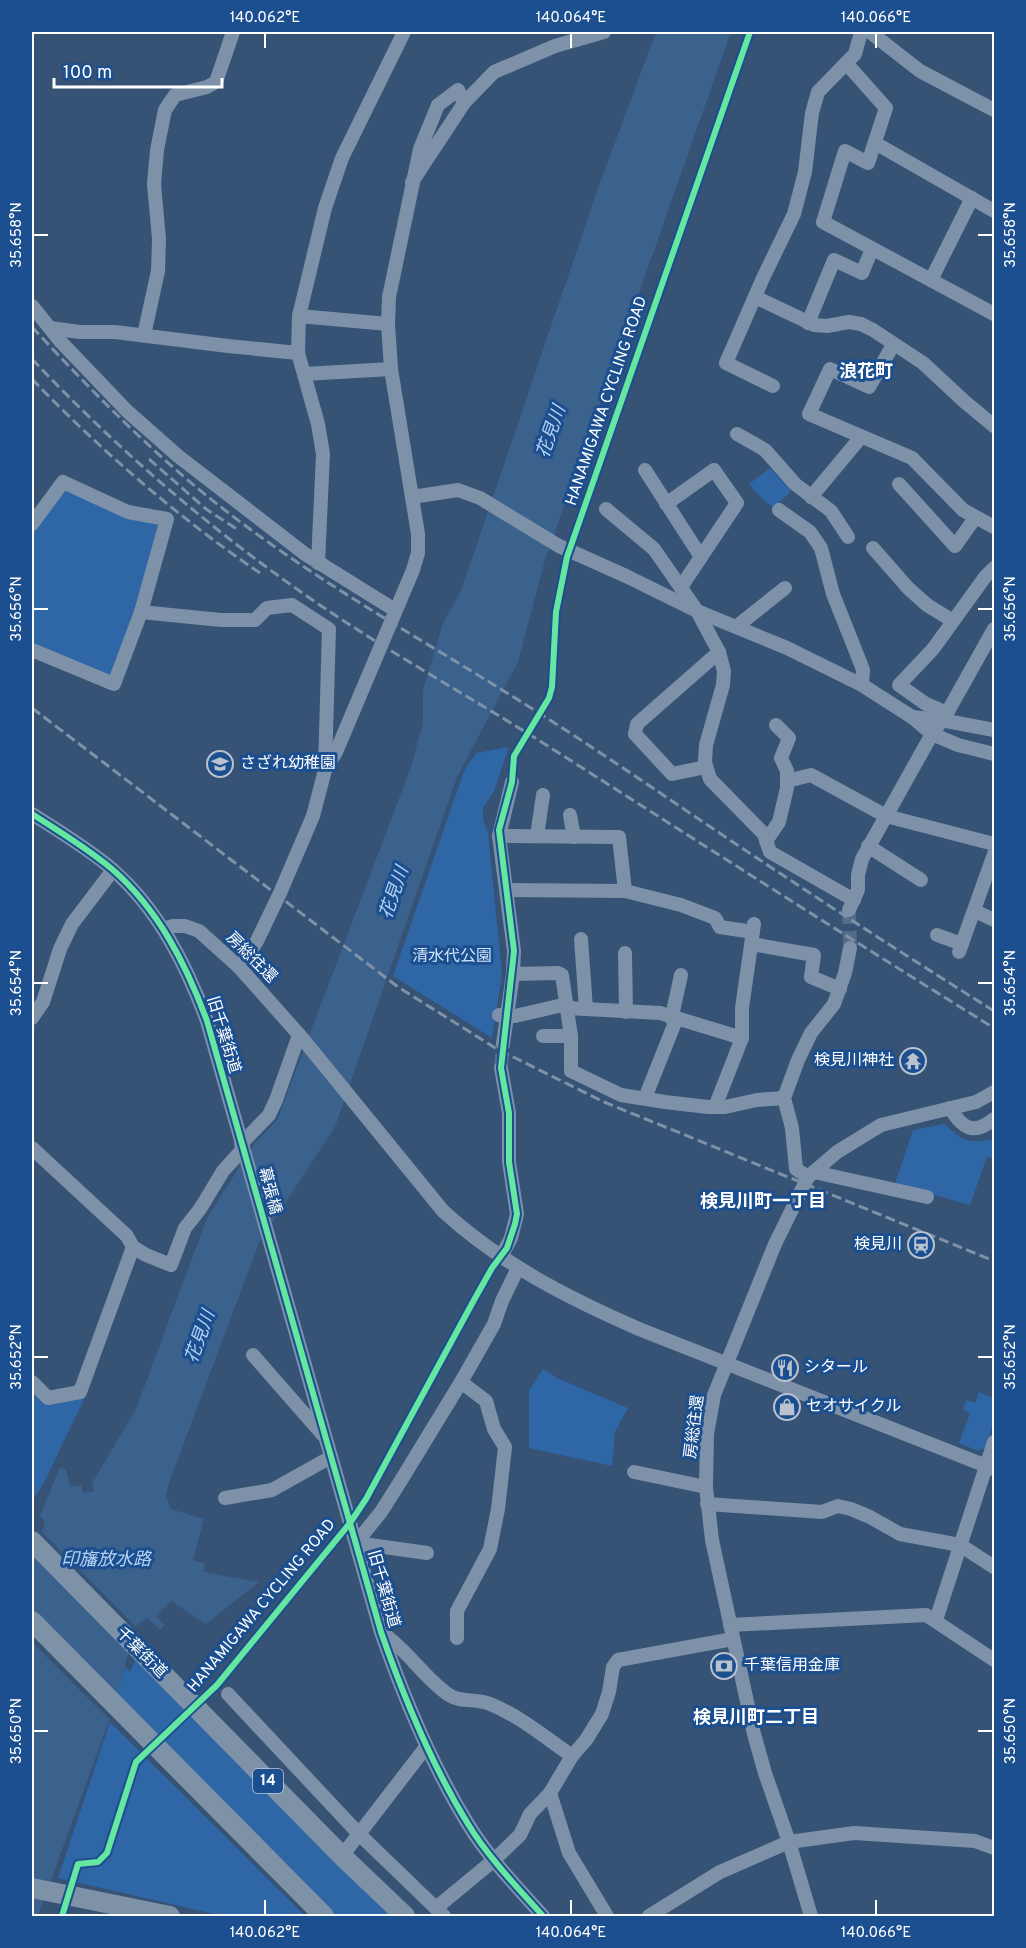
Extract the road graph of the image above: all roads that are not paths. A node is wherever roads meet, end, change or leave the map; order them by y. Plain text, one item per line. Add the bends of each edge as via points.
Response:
1 (233, 32) edge
2 (404, 32) edge
3 (603, 32) edge
4 (861, 32) edge
5 (870, 32) edge
6 (846, 63) junction
7 (464, 103) junction
8 (994, 110) edge
9 (875, 142) junction
10 (412, 182) junction
11 (972, 198) junction
12 (994, 211) edge
13 (872, 249) junction
14 (931, 280) junction
15 (755, 297) junction
16 (32, 306) edge
17 (994, 314) edge
18 (299, 316) junction
19 (808, 323) junction
20 (388, 324) junction
21 (50, 328) junction
22 (144, 335) junction
23 (893, 345) junction
24 (298, 352) junction
25 (391, 369) junction
26 (304, 374) junction
27 (773, 386) dead end
28 (994, 426) edge
29 (737, 434) dead end
30 (861, 437) junction
31 (645, 470) dead end
32 (899, 484) dead end
33 (412, 497) junction
34 (811, 497) junction
35 (666, 504) junction
36 (606, 509) dead end
37 (779, 510) dead end
38 (975, 518) junction
39 (32, 524) edge
40 (994, 528) edge
41 (848, 537) dead end
42 (873, 548) dead end
43 (701, 557) junction
44 (318, 563) junction
45 (994, 568) edge
46 (681, 587) junction
47 (785, 588) dead end
48 (390, 607) dead end
49 (697, 611) junction
50 (141, 612) junction
51 (953, 621) junction
52 (736, 627) junction
53 (994, 629) edge
54 (32, 650) edge
55 (719, 652) junction
56 (862, 685) junction
57 (912, 717) junction
58 (944, 717) junction
59 (776, 725) dead end
60 (994, 730) edge
61 (932, 734) junction
62 (994, 754) edge
63 (706, 767) junction
64 (325, 770) junction
65 (787, 781) junction
66 (512, 782) dead end
67 (543, 795) dead end
68 (32, 814) edge
69 (570, 815) dead end
70 (886, 816) junction
71 (499, 836) junction
72 (537, 836) junction
73 (574, 837) junction
74 (766, 841) junction
75 (994, 844) edge
76 (868, 846) junction
77 (994, 854) edge
78 (113, 870) junction
79 (921, 880) dead end
80 (507, 890) junction
81 (625, 891) junction
82 (975, 911) junction
83 (994, 920) edge
84 (164, 929) junction
85 (753, 933) junction
86 (937, 935) dead end
87 (581, 939) dead end
88 (850, 948) tunnel mouth
89 (625, 953) dead end
90 (240, 967) junction
91 (513, 974) junction
92 (681, 975) dead end
93 (840, 989) junction
94 (567, 1006) junction
95 (586, 1009) junction
96 (626, 1012) junction
97 (503, 1015) junction
98 (672, 1016) junction
99 (32, 1018) edge
100 (301, 1036) junction
101 (543, 1036) dead end
102 (572, 1036) junction
103 (742, 1038) junction
104 (503, 1044) tunnel mouth
105 (501, 1068) tunnel mouth
106 (994, 1092) edge
107 (645, 1098) junction
108 (784, 1098) junction
109 (715, 1107) junction
110 (950, 1108) junction
111 (994, 1119) edge
112 (243, 1149) junction
113 (34, 1156) edge
114 (811, 1175) junction
115 (927, 1197) dead end
116 (267, 1236) joint
117 (133, 1247) junction
118 (501, 1257) junction
119 (518, 1269) junction
120 (253, 1355) dead end
121 (726, 1362) junction
122 (32, 1382) edge
123 (461, 1382) junction
124 (326, 1439) junction
125 (994, 1442) edge
126 (331, 1457) junction
127 (991, 1467) edge
128 (634, 1472) dead end
129 (706, 1487) junction
130 (225, 1498) dead end
131 (707, 1504) junction
132 (32, 1542) edge
133 (356, 1543) junction
134 (960, 1545) junction
135 (427, 1553) dead end
136 (994, 1567) edge
137 (936, 1620) junction
138 (32, 1621) edge
139 (730, 1625) junction
140 (381, 1632) junction
141 (458, 1638) dead end
142 (733, 1639) junction
143 (994, 1660) edge
144 (228, 1694) dead end
145 (426, 1747) junction
146 (572, 1756) junction
147 (550, 1793) junction
148 (359, 1834) junction
149 (789, 1842) junction
150 (994, 1848) edge
151 (342, 1856) junction
152 (494, 1860) junction
153 (32, 1888) edge
154 (440, 1912) edge
155 (170, 1917) edge
156 (324, 1917) edge
157 (405, 1917) edge
158 (543, 1917) edge
159 (607, 1917) edge
160 (649, 1917) edge
161 (811, 1917) edge

1 - 22 street via 216,82 175,95 165,110 154,177 158,271
2 - 18 street via 342,158 325,208
3 - 7 street via 555,46 494,72
4 - 6 street via 855,54
5 - 8 street via 920,71
6 - 9 street via 886,108
6 - 15 street via 818,92 794,214
7 - 10 street
7 - 10 street via 458,90 438,105
9 - 11 street
9 - 13 street via 868,164 845,151 823,222
10 - 20 street via 389,297
11 - 12 street
11 - 14 street
13 - 14 street
13 - 19 street via 862,273 834,260
14 - 17 street
15 - 19 street
15 - 27 street via 726,363
16 - 21 street
18 - 20 street
18 - 24 street
19 - 23 street via 861,324
20 - 25 street
21 - 22 street
21 - 44 street via 127,411 178,456
22 - 24 street
23 - 28 street via 923,363
23 - 30 street via 869,387 830,369 809,414
24 - 26 street
25 - 26 street
25 - 33 street
26 - 44 street via 323,453
29 - 34 street via 765,450
30 - 34 street
30 - 38 street via 912,458
31 - 35 street
32 - 38 street via 955,546
33 - 49 street via 464,490 559,546
33 - 64 street via 418,534 413,570
34 - 41 street via 831,511
35 - 43 street
35 - 43 street via 714,470 737,503
36 - 46 street via 654,549
37 - 56 street via 810,532 821,548 833,594 860,662
38 - 40 street
39 - 50 street via 63,482 128,512 167,519
42 - 51 street via 908,588
43 - 46 street
44 - 48 street
45 - 51 street
46 - 49 street
47 - 52 street
49 - 52 street
49 - 55 street
50 - 54 street via 114,684
50 - 64 street via 255,620 267,608 292,605 329,629
51 - 58 street via 899,685
52 - 56 street
53 - 58 street
55 - 63 street via 723,685 706,745
55 - 63 street via 637,724 635,734 672,774
56 - 57 street
57 - 58 street
57 - 61 street
58 - 60 street
58 - 61 street
59 - 65 street via 789,738 782,758
61 - 62 street via 958,746
61 - 70 street
63 - 74 street via 717,788 759,829
64 - 90 street via 313,816 280,893
65 - 70 street via 811,775
65 - 74 street via 779,822
66 - 71 street
67 - 72 street
68 - 78 street, 旧千葉街道
69 - 73 street
70 - 75 street
70 - 76 street
71 - 72 street
71 - 80 street
72 - 73 street
73 - 81 street via 619,837
74 - 76 street via 770,852 851,905
76 - 79 street
77 - 82 street
78 - 84 street, 旧千葉街道
78 - 99 street via 72,924 43,1002
80 - 81 street
80 - 91 street
81 - 85 street via 690,908 715,918 720,927
82 - 83 street
82 - 86 street via 961,948
84 - 90 street, 房総往還 via 185,926 199,931
84 - 112 street, 旧千葉街道 via 199,1000
85 - 93 street via 814,956 811,977
85 - 103 street via 742,1008
87 - 95 street
88 - 93 street
89 - 96 street
90 - 100 street, 房総往還
91 - 94 street via 562,975
91 - 97 street
92 - 98 street
93 - 108 street via 834,1004 811,1033
94 - 95 street
94 - 97 street
94 - 102 street
95 - 96 street
96 - 98 street
97 - 104 street
98 - 103 street
98 - 107 street via 674,1025
100 - 112 street via 269,1115
100 - 118 street, 房総往還 via 443,1211
101 - 102 street
102 - 107 street via 572,1071 621,1095
103 - 109 street
105 - 118 street via 510,1113 509,1162 517,1214
106 - 110 street via 976,1102
107 - 109 street
108 - 109 street
108 - 114 street via 796,1169
110 - 111 street via 960,1124 971,1129 985,1127
110 - 114 street via 880,1125 837,1152
112 - 116 street, 幕張橋
112 - 117 street via 223,1171 185,1228 171,1264
113 - 117 street via 127,1236
114 - 115 street
114 - 121 street, 房総往還 via 778,1236
116 - 124 street, 旧千葉街道
117 - 122 street via 80,1392 48,1398
118 - 119 street
119 - 121 street via 587,1306
119 - 123 street via 494,1324
120 - 124 street
121 - 127 street
121 - 129 street, 房総往還 via 714,1395 707,1434
123 - 133 street via 381,1512
123 - 141 street via 486,1401 494,1429 505,1447 490,1549 457,1611
124 - 126 street, 旧千葉街道
125 - 127 street
126 - 130 street via 272,1490
126 - 133 street, 旧千葉街道
127 - 134 street
128 - 129 street
129 - 131 street, 房総往還
131 - 134 street via 822,1512 838,1506 870,1517 900,1534
131 - 139 street, 房総往還
132 - 151 highway, 千葉街道 / 14
133 - 135 street
133 - 140 street, 旧千葉街道
134 - 136 street
134 - 137 street
137 - 139 street via 926,1615
137 - 143 street
138 - 156 highway
139 - 142 street, 房総往還
140 - 145 street, 旧千葉街道
140 - 146 street via 452,1696 488,1703
142 - 146 street via 618,1659 602,1714
142 - 149 street, 房総往還 via 765,1773
144 - 148 street
145 - 148 street
145 - 152 street, 旧千葉街道 via 468,1825
146 - 147 street
147 - 152 street via 530,1814 520,1835
147 - 159 street via 569,1853
148 - 151 street
148 - 154 street
149 - 150 street via 854,1833 975,1841
149 - 160 street via 720,1872
149 - 161 street, 房総往還
151 - 157 highway, 千葉街道 / 14
152 - 154 street
152 - 158 street, 旧千葉街道
153 - 155 highway

